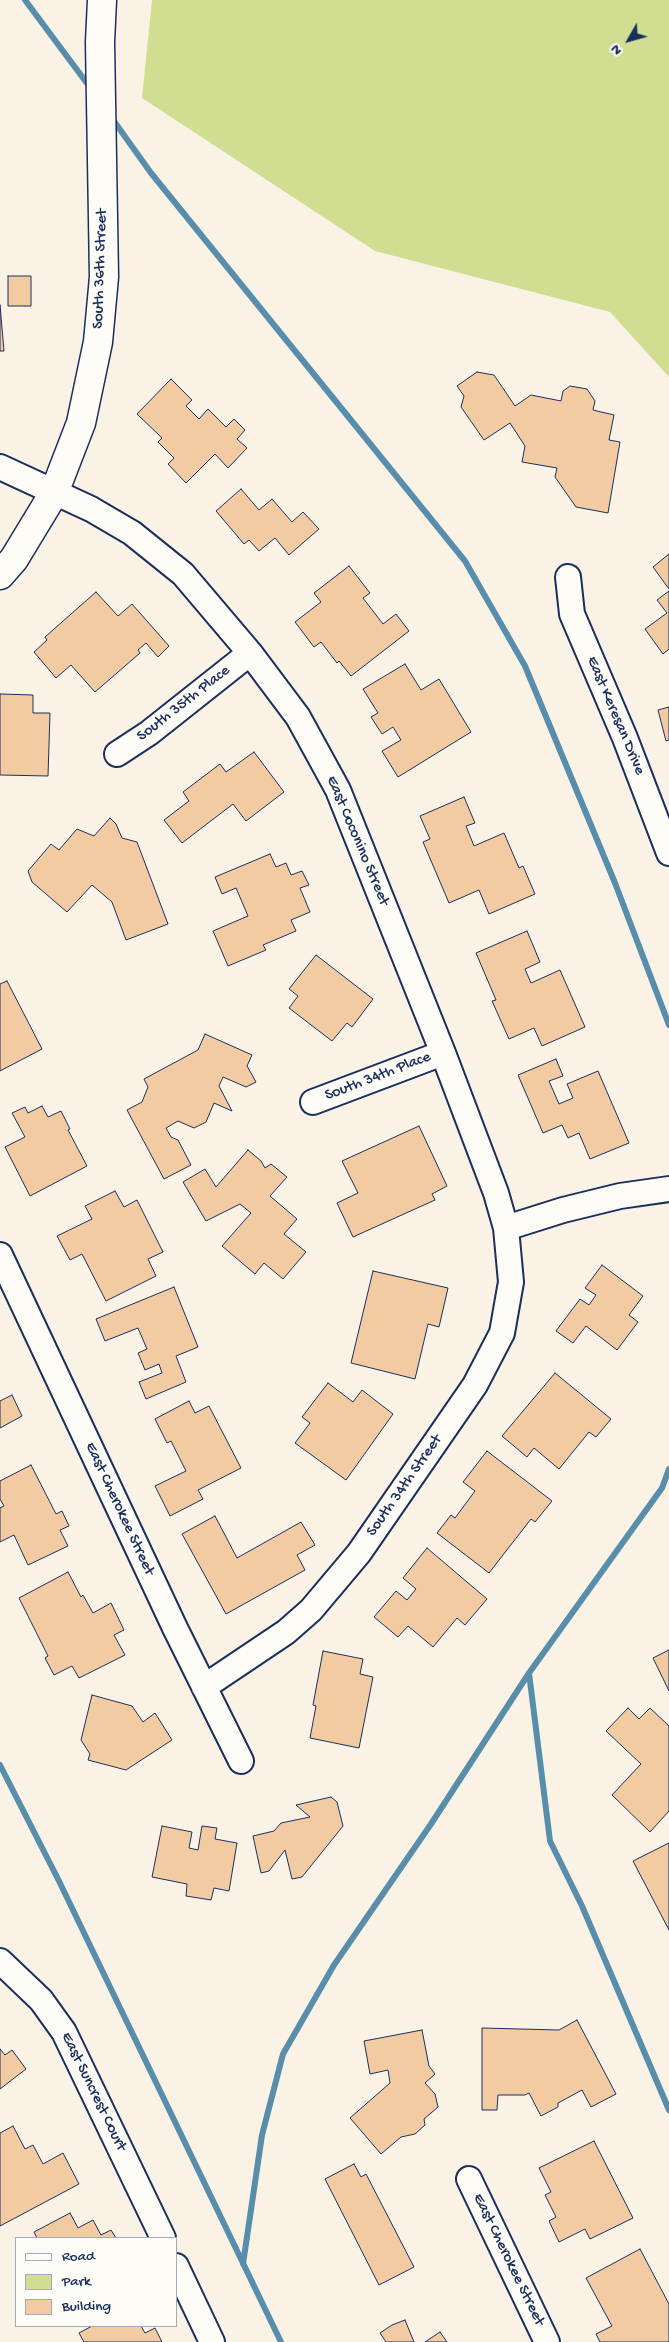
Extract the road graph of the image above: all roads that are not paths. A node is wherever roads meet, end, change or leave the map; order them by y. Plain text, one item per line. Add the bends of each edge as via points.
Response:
1 (102, 0) edge
2 (0, 467) edge
3 (54, 493) junction
4 (0, 576) edge
5 (568, 577) dead end
6 (250, 652) junction
7 (117, 754) dead end
8 (669, 853) edge
9 (443, 1053) junction
10 (312, 1102) dead end
11 (669, 1189) edge
12 (506, 1228) junction
13 (0, 1255) edge
14 (204, 1687) junction
15 (241, 1761) dead end
16 (0, 1961) edge
17 (469, 2179) dead end
18 (163, 2237) edge
19 (178, 2270) edge
20 (212, 2342) edge
21 (547, 2342) edge

1 - 3 street, South 36th Street via 104,277 98,342 81,423
2 - 3 street, East Coconino Street
3 - 4 street, South 36th Street
3 - 6 street, East Coconino Street via 91,509 132,533 183,574
5 - 8 street, East Keresan Drive via 572,614 626,738
6 - 7 street, South 35th Place via 150,733
6 - 9 street, East Coconino Street via 298,717 338,790
9 - 10 street, South 34th Place
9 - 12 street, East Coconino Street
11 - 12 street via 620,1196
12 - 14 street, South 34th Street via 511,1282 502,1333 475,1385 359,1553 311,1610 286,1632
13 - 14 street, East Cherokee Street
14 - 15 street, East Cherokee Street
16 - 18 street, East Suncrest Court via 41,2000 64,2032
17 - 21 street, East Cherokee Street
19 - 20 street

